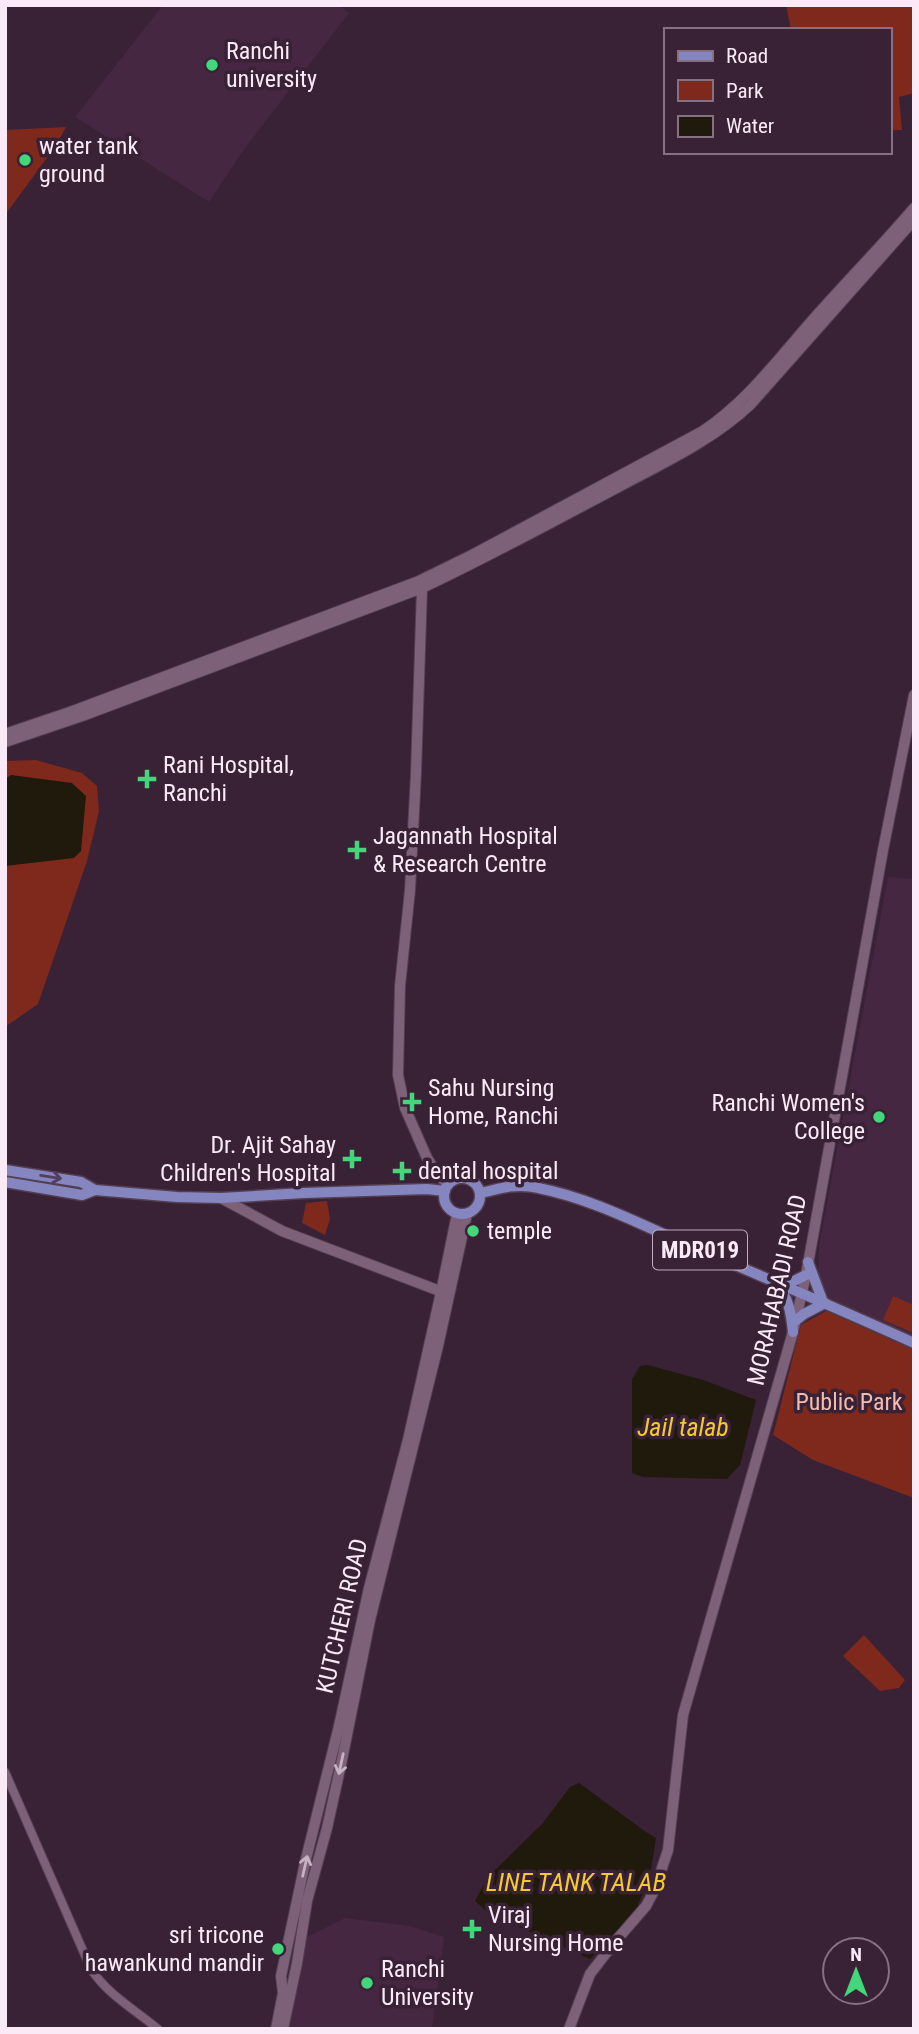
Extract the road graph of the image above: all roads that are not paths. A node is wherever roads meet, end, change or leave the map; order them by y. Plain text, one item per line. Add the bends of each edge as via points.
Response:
1 (914, 208) edge
2 (914, 220) edge
3 (420, 585) junction
4 (914, 695) edge
5 (5, 734) edge
6 (5, 742) edge
7 (427, 1157) junction
8 (5, 1170) edge
9 (6, 1181) edge
10 (446, 1188) junction
11 (427, 1189) junction
12 (95, 1190) junction
13 (481, 1193) junction
14 (221, 1198) junction
15 (462, 1214) junction
16 (808, 1262) junction
17 (806, 1275) junction
18 (780, 1284) junction
19 (445, 1293) junction
20 (802, 1293) junction
21 (824, 1303) junction
22 (794, 1327) junction
23 (914, 1343) edge
24 (5, 1772) edge
25 (158, 2029) edge
26 (276, 2029) edge
27 (283, 2029) edge
28 (569, 2029) edge

1 - 3 main road via 725,416
2 - 3 main road via 739,415 641,475 470,565
3 - 5 main road
3 - 6 main road
3 - 7 main road via 416,773 398,1065 405,1108
4 - 16 main road, MORAHABADI ROAD
7 - 10 main road
7 - 11 main road
8 -> 12 main road via 81,1182
9 - 12 main road via 82,1195
10 - 11 main road
10 - 13 main road via 467,1178
10 - 15 main road via 446,1205
11 - 14 main road
12 - 14 main road
13 - 15 main road via 478,1206
13 - 18 main road, MDR019 via 524,1185 561,1194
14 - 19 main road via 282,1231
15 - 19 main road
16 - 17 main road, MORAHABADI ROAD
16 - 21 main road
17 - 18 main road
17 - 20 main road, MORAHABADI ROAD
18 - 20 main road, MDR019
18 - 22 main road
26 -> 19 main road, KUTCHERI ROAD via 283,1993 281,1976 302,1876 369,1588
19 -> 27 main road via 435,1358 369,1620
20 - 21 main road, MDR019
20 - 22 main road, MORAHABADI ROAD
21 - 22 main road via 804,1314
21 - 23 main road, MDR019
22 - 28 main road, MORAHABADI ROAD via 683,1715 668,1850 646,1906 590,1974
24 - 25 street via 90,1969 111,1994

